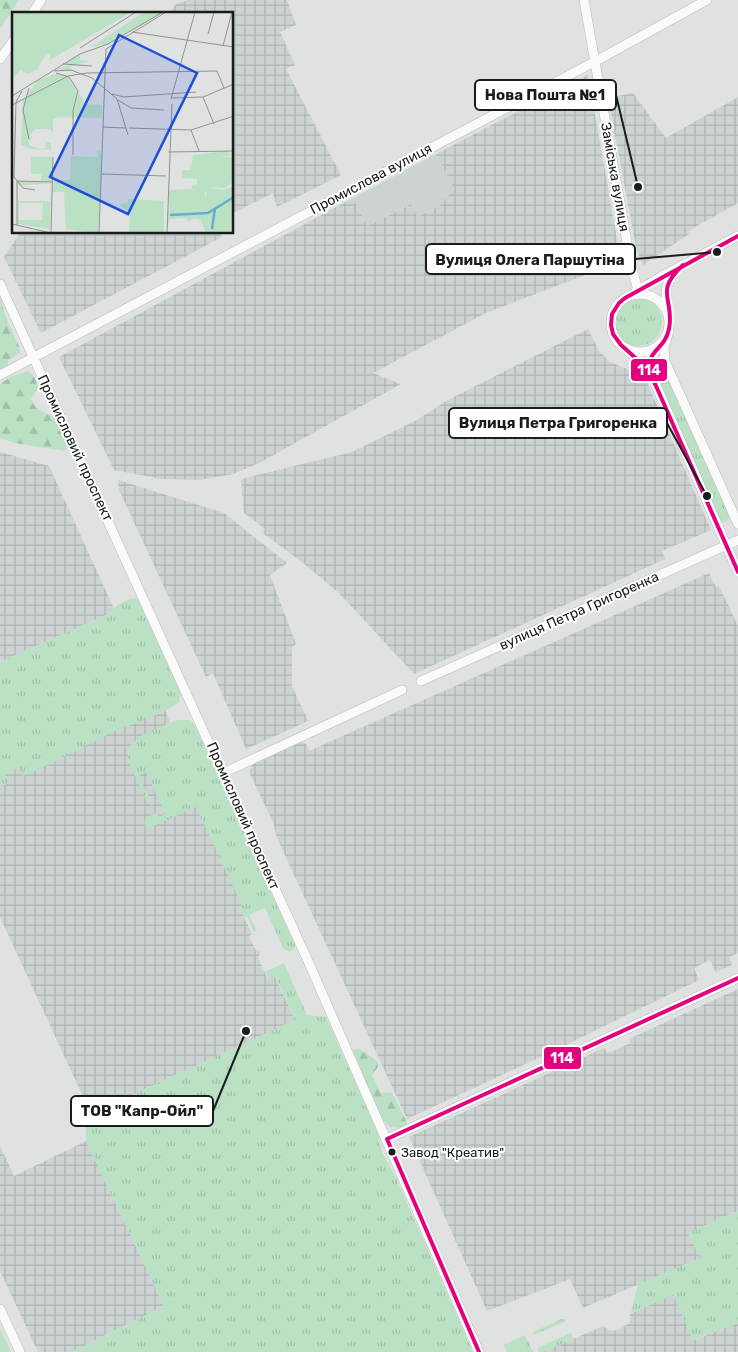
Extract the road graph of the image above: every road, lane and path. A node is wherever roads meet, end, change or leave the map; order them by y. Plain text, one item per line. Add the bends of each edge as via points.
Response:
1 (41, 0) edge
2 (584, 0) edge
3 (707, 0) edge
4 (33, 12) edge
5 (12, 43) edge
6 (0, 60) edge
7 (594, 62) junction
8 (738, 236) edge
9 (682, 265) junction
10 (0, 284) edge
11 (636, 293) junction
12 (669, 315) junction
13 (669, 331) junction
14 (660, 345) junction
15 (627, 350) junction
16 (34, 358) junction
17 (649, 370) junction
18 (0, 374) edge
19 (738, 524) edge
20 (738, 540) edge
21 (726, 546) junction
22 (738, 572) edge
23 (420, 681) dead end
24 (402, 690) dead end
25 (223, 773) junction
26 (738, 978) edge
27 (387, 1139) junction
28 (0, 1309) edge
29 (20, 1352) edge
30 (479, 1352) edge

1 - 4 street
2 - 7 street, Заміська вулиця
3 - 7 street, Промислова вулиця
5 - 6 street
7 - 11 street, Заміська вулиця
7 - 16 street, Промислова вулиця
8 - 9 street
9 - 11 street
9 - 12 street via 666,285
10 - 16 street, Промисловий проспект
11 - 12 street via 658,299
11 - 15 street via 623,299 611,317 614,338
12 - 13 street
13 - 14 street
13 - 19 street via 664,347 665,361
14 - 15 street via 645,352
14 - 17 street via 650,360
15 - 17 street
16 - 18 street, Промислова вулиця
16 - 25 street, Промисловий проспект
17 - 21 street
20 - 21 street, вулиця Петра Григоренка
21 - 22 street
21 - 23 street, вулиця Петра Григоренка
24 - 25 street
25 - 27 street, Промисловий проспект
26 - 27 street
27 - 30 street, Промисловий проспект
28 - 29 street

